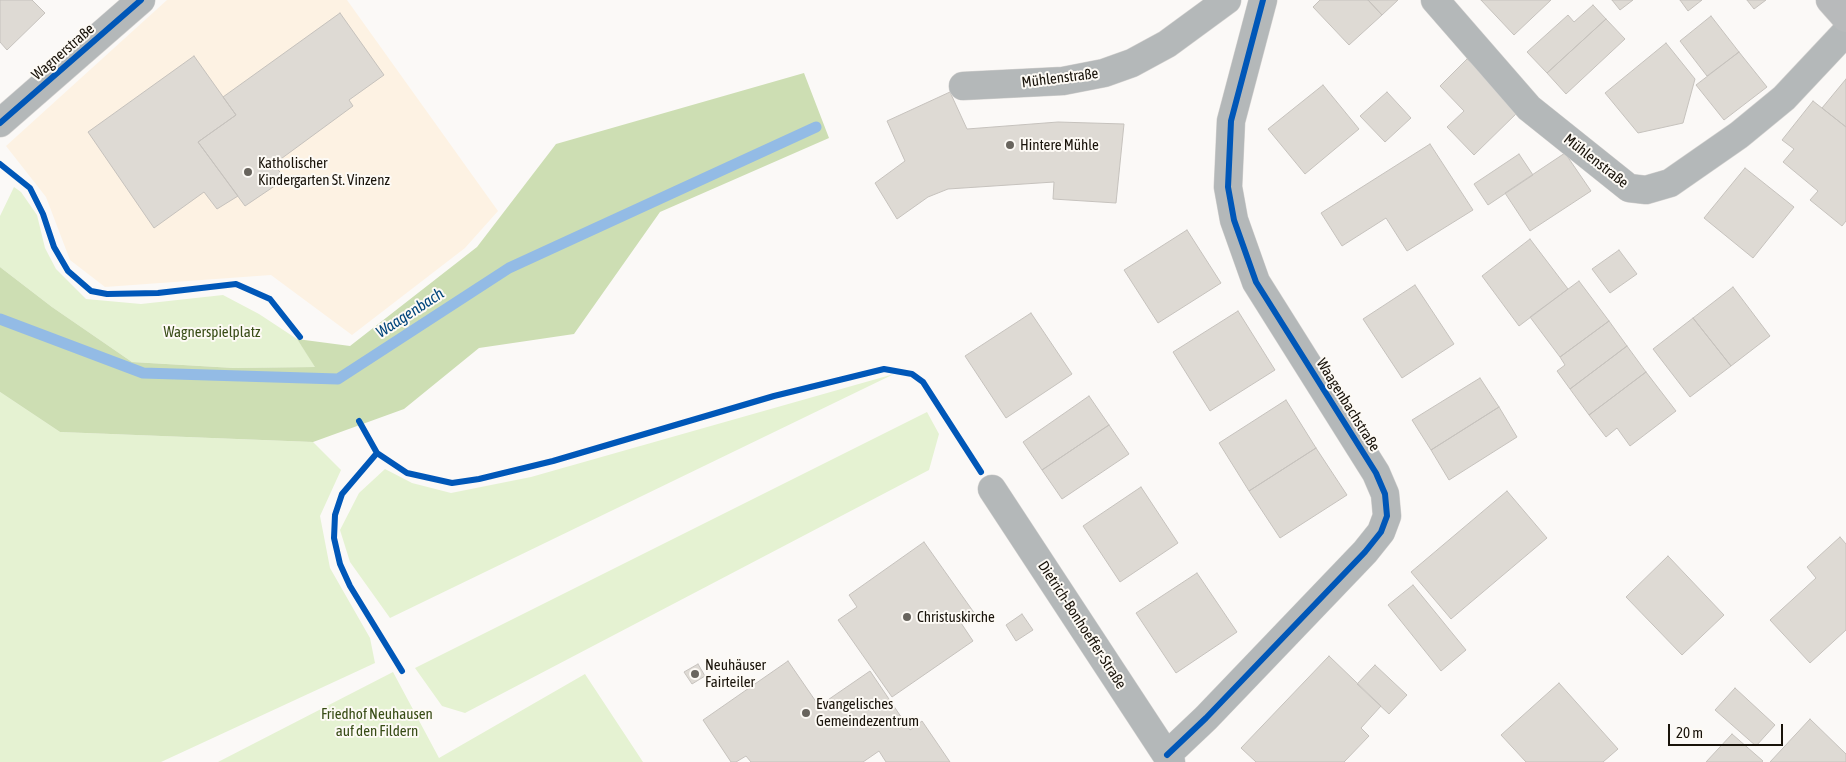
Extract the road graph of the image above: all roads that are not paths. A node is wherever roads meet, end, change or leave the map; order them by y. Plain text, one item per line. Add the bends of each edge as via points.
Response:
1 (140, 0) edge
2 (1227, 0) edge
3 (1263, 0) edge
4 (1435, 0) edge
5 (1830, 0) edge
6 (1846, 18) edge
7 (1846, 32) edge
8 (963, 86) dead end
9 (0, 123) edge
10 (992, 488) dead end
11 (1169, 758) edge

1 - 9 street, Wagnerstraße
2 - 8 street, Mühlenstraße via 1166,44 1132,63 1104,73 1063,80
3 - 11 street, Waagenbachstraße via 1231,121 1228,187 1234,220 1256,282 1376,473 1385,494 1387,516 1381,532 1365,552
4 - 7 street, Mühlenstraße via 1529,108 1629,188 1646,190 1670,182 1739,135 1784,98
5 - 6 main road
10 - 11 street, Dietrich-Bonhoeffer-Straße

